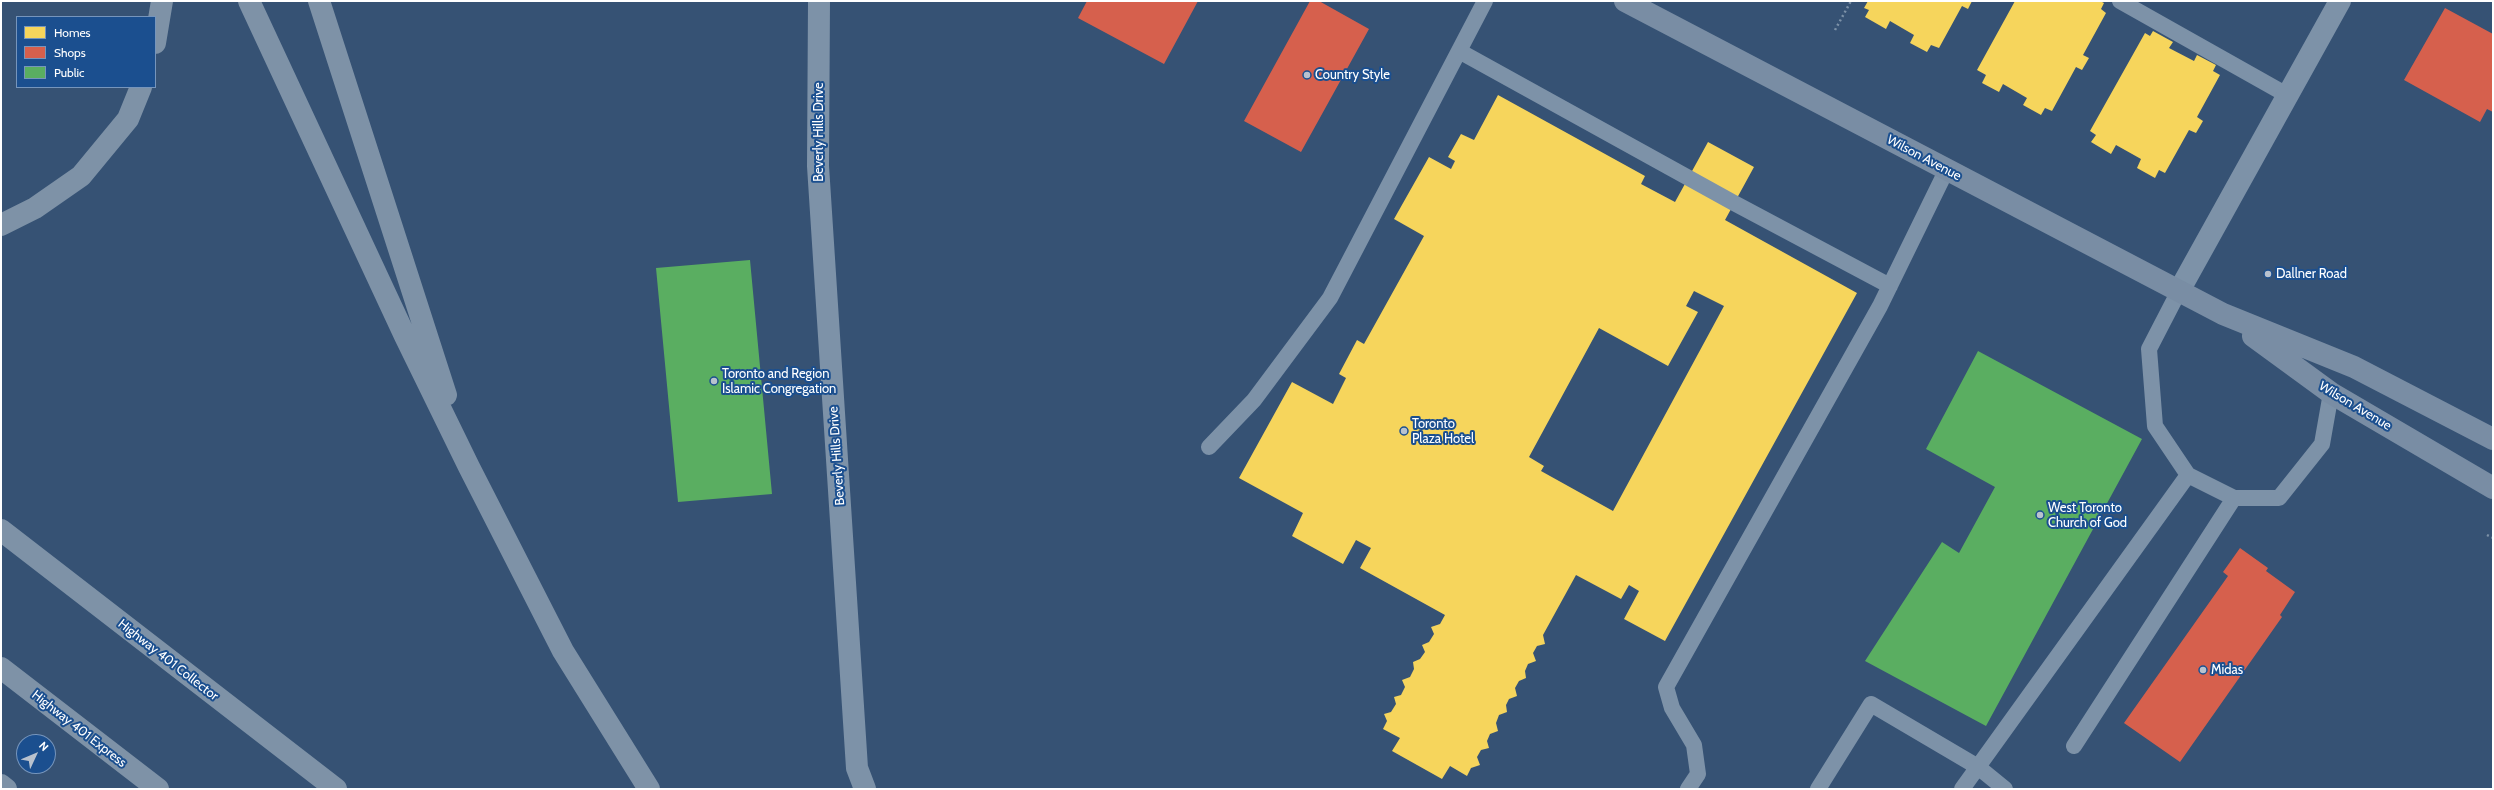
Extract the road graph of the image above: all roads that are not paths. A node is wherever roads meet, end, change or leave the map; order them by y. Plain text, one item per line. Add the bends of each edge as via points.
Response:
1 (162, 1) edge
2 (249, 1) edge
3 (319, 1) edge
4 (819, 1) edge
5 (1486, 1) edge
6 (1625, 1) edge
7 (2120, 1) edge
8 (2340, 1) edge
9 (156, 37) edge
10 (1459, 51) junction
11 (141, 88) edge
12 (2287, 95) junction
13 (1947, 169) junction
14 (1, 225) edge
15 (1890, 286) junction
16 (2179, 291) junction
17 (2223, 314) junction
18 (2331, 393) junction
19 (2493, 439) edge
20 (1209, 447) dead end
21 (469, 467) junction
22 (2188, 475) junction
23 (2493, 486) edge
24 (2234, 498) junction
25 (1, 530) edge
26 (1, 668) edge
27 (2074, 746) dead end
28 (1978, 767) junction
29 (1, 785) edge
30 (6, 789) edge
31 (158, 789) edge
32 (336, 789) edge
33 (649, 789) edge
34 (865, 789) edge
35 (1688, 789) edge
36 (1818, 789) edge
37 (1962, 789) edge
38 (2005, 789) edge

1 - 9 highway
2 - 21 highway
3 - 21 highway
4 - 34 street, Beverly Hills Drive via 818,166 857,768
5 - 10 lane
6 - 13 main road, Wilson Avenue
7 - 12 lane
8 - 12 street
10 - 15 lane
10 - 20 lane via 1330,298 1254,400
11 - 14 highway via 128,119 81,176 35,208
12 - 16 street
13 - 15 lane
13 - 16 main road, Wilson Avenue
15 - 35 lane via 1666,687 1672,708 1694,745 1698,774
16 - 17 main road, Wilson Avenue
16 - 22 lane via 2149,349 2155,426
17 - 18 main road, Wilson Avenue
17 - 19 main road, Wilson Avenue via 2354,367
18 - 23 main road, Wilson Avenue
18 - 24 lane via 2322,444 2279,498
21 - 33 highway via 563,651
22 - 24 lane
22 - 28 lane
24 - 27 lane
25 - 32 highway, Highway 401 Collector
26 - 31 highway, Highway 401 Express
28 - 36 lane via 1871,704
28 - 37 lane
28 - 38 lane
29 - 30 highway

